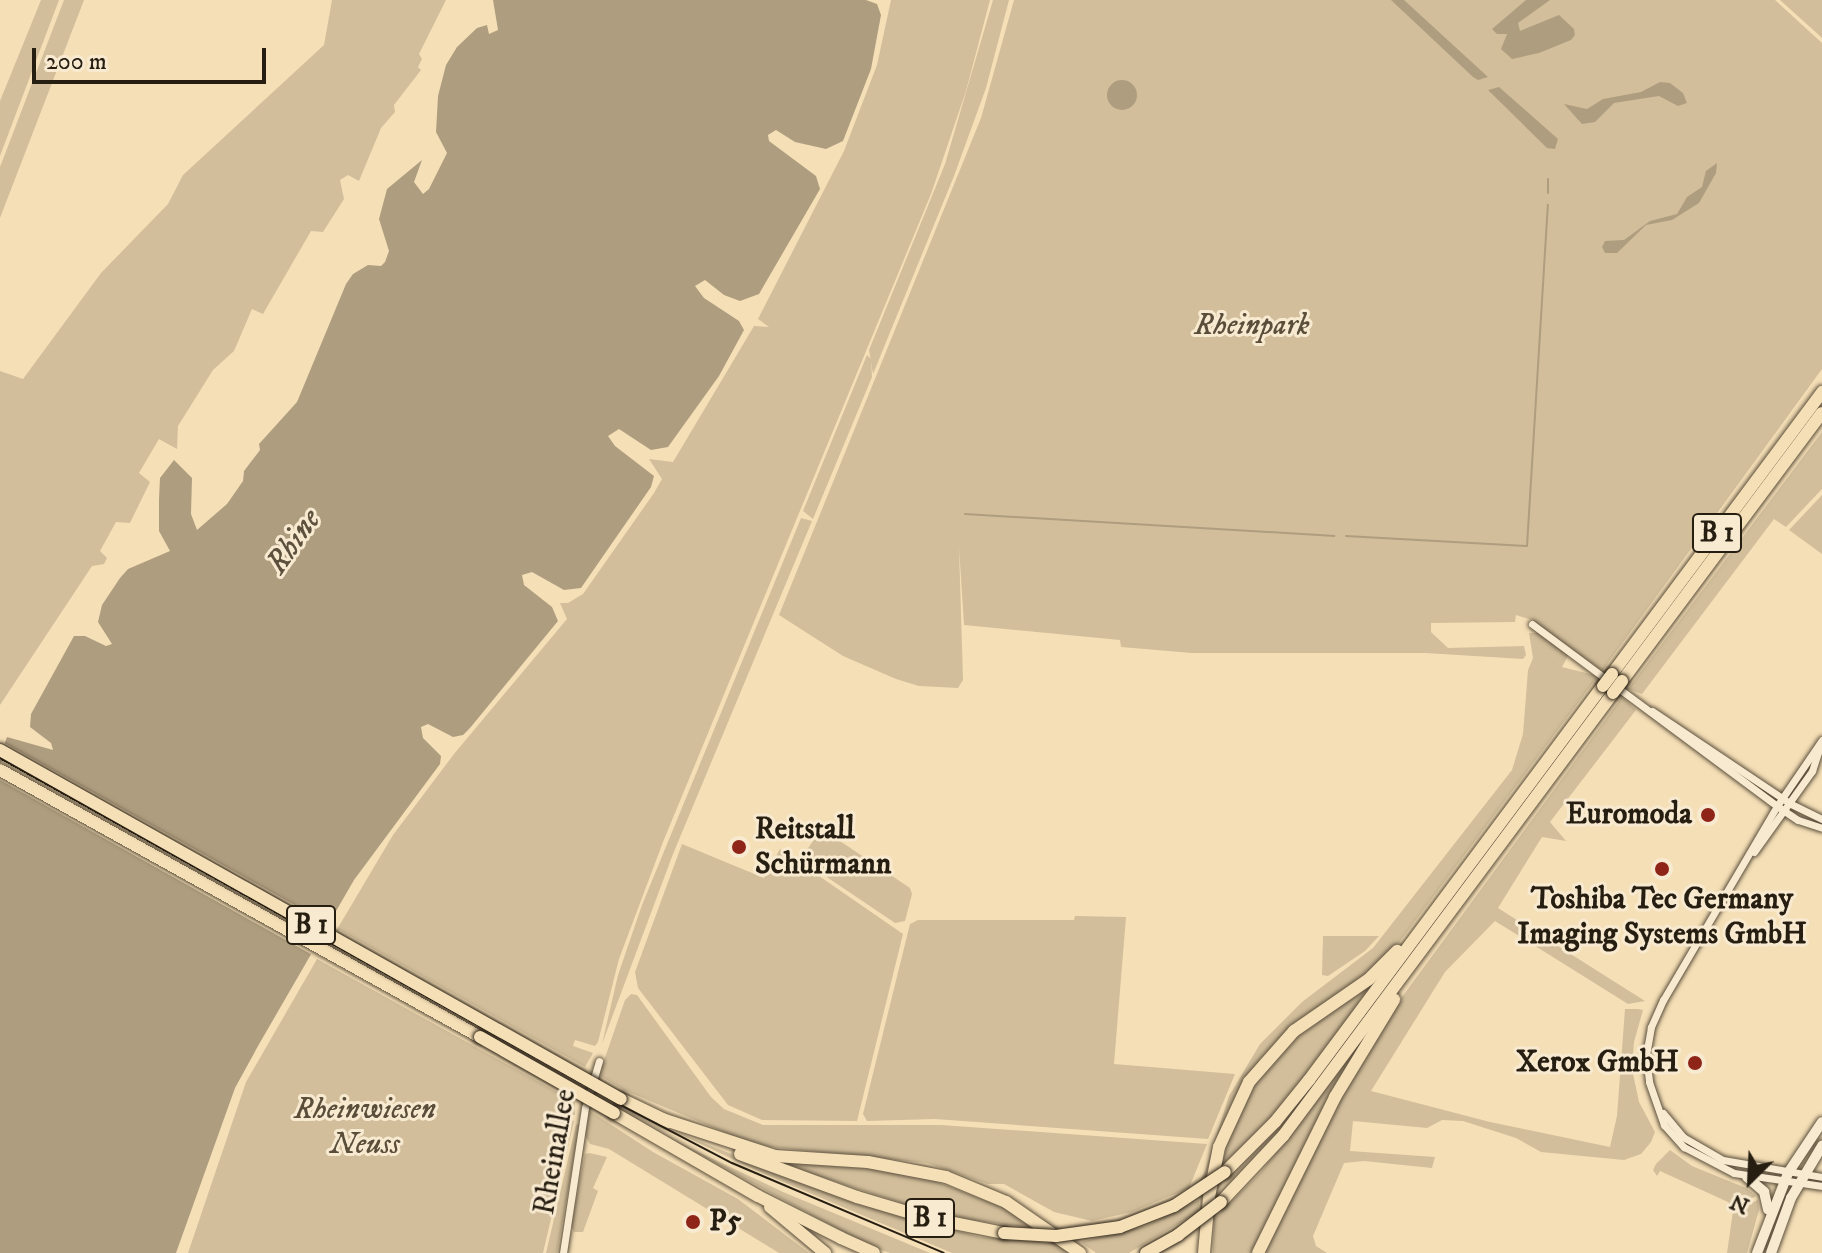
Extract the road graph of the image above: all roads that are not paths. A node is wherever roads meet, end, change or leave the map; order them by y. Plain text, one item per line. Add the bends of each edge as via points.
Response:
1 (1822, 392) edge
2 (1822, 413) edge
3 (1532, 624) dead end
4 (1617, 677) junction
5 (1608, 689) junction
6 (1647, 708) junction
7 (1822, 740) edge
8 (0, 750) edge
9 (0, 770) edge
10 (1782, 798) junction
11 (1791, 804) junction
12 (1777, 806) junction
13 (1785, 812) junction
14 (1822, 819) edge
15 (1822, 828) edge
16 (1752, 853) junction
17 (1420, 931) junction
18 (1421, 953) junction
19 (599, 1061) dead end
20 (1659, 1109) junction
21 (662, 1119) junction
22 (1822, 1122) edge
23 (1822, 1146) edge
24 (1747, 1177) junction
25 (1822, 1177) edge
26 (1786, 1178) junction
27 (1801, 1179) junction
28 (1822, 1186) edge
29 (758, 1196) junction
30 (1769, 1215) junction
31 (563, 1253) edge
32 (825, 1253) edge
33 (874, 1253) edge
34 (1080, 1253) edge
35 (1146, 1253) edge
36 (1204, 1253) edge
37 (1258, 1253) edge
38 (1757, 1253) edge
39 (1771, 1253) edge

1 - 4 highway, B 1
2 - 4 highway, B 1
3 - 6 street
4 - 5 highway, B 1, bridge
5 - 17 highway, B 1
5 - 18 highway, B 1
6 - 10 street
6 - 12 street
7 - 10 street
7 - 11 street via 1812,771
8 - 21 highway, B 1, bridge
9 - 29 highway, B 1, bridge
10 - 11 street
10 - 12 street
11 - 13 street
11 - 14 street
12 - 13 street
12 - 16 street
13 - 15 street
13 - 16 street
16 - 20 street via 1651,1027 1647,1069
17 - 21 highway, B 1, bridge via 1284,1111 1225,1172 1174,1206 1120,1227 1056,1236 1004,1233 924,1217 766,1165
17 - 36 highway via 1369,979 1294,1031 1249,1082 1219,1147
18 - 35 highway, B 1, bridge via 1283,1136 1221,1202
18 - 37 highway via 1335,1097
19 - 31 street, Rheinallee via 585,1108
20 - 24 street via 1664,1125 1684,1147
20 - 26 street via 1683,1137 1709,1155
21 - 34 highway via 775,1156 868,1162 946,1177 1006,1202
22 - 26 main road
23 - 27 main road
24 - 26 street
24 - 30 main road via 1764,1192
25 - 27 street
26 - 27 street
26 - 30 main road
27 - 28 street
27 - 39 main road
29 - 32 highway
29 - 33 highway, B 1
30 - 38 main road

